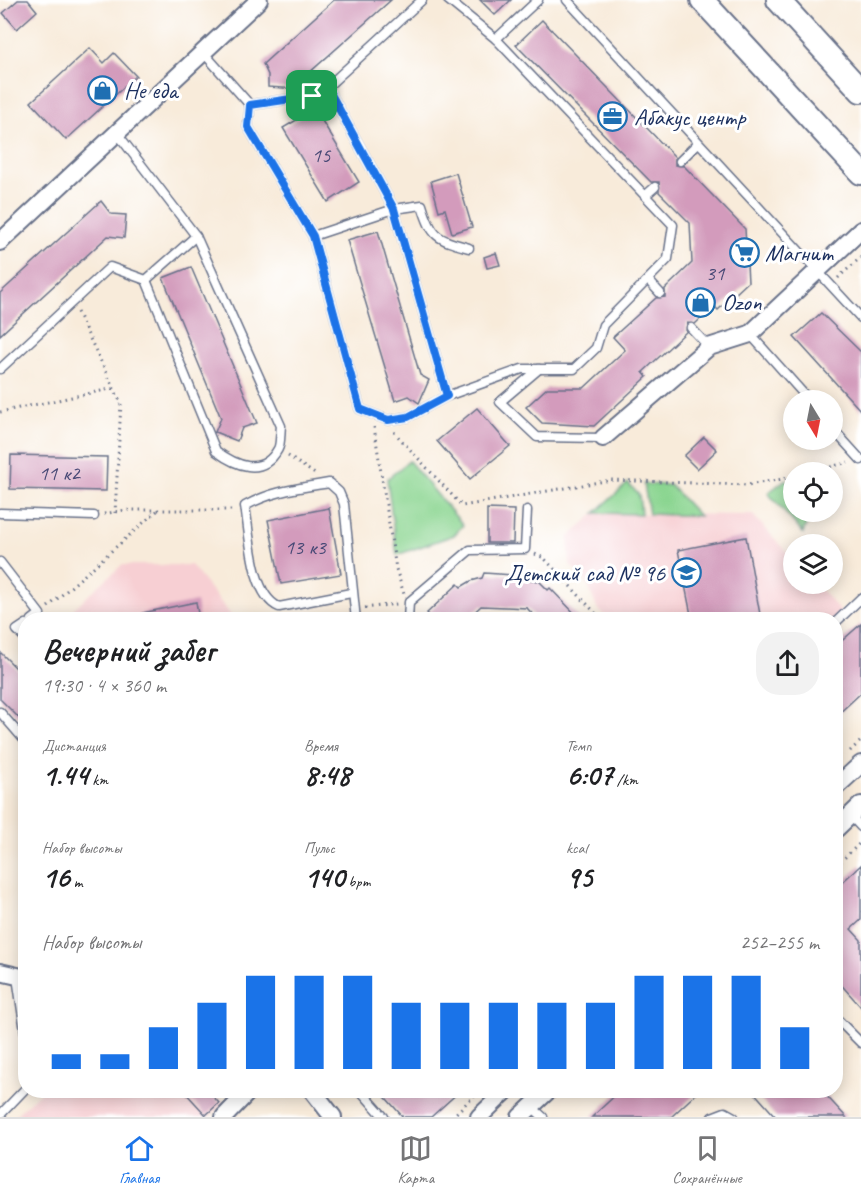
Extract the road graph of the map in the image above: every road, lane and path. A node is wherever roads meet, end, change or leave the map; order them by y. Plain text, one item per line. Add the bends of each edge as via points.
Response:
1 (259, 0) edge
2 (422, 0) edge
3 (448, 0) edge
4 (538, 0) edge
5 (567, 0) edge
6 (702, 0) edge
7 (784, 3) edge
8 (496, 39) junction
9 (203, 52) junction
10 (327, 87) junction
11 (861, 90) edge
12 (250, 105) junction
13 (117, 132) junction
14 (698, 143) junction
15 (680, 162) dead end
16 (861, 173) edge
17 (655, 187) dead end
18 (646, 195) junction
19 (394, 209) junction
20 (861, 230) edge
21 (196, 236) junction
22 (313, 236) junction
23 (0, 242) edge
24 (469, 248) dead end
25 (861, 257) edge
26 (817, 271) junction
27 (146, 280) junction
28 (648, 280) junction
29 (831, 285) junction
30 (660, 293) dead end
31 (72, 302) junction
32 (861, 318) edge
33 (691, 328) dead end
34 (750, 334) junction
35 (709, 347) junction
36 (0, 369) edge
37 (539, 369) junction
38 (115, 388) junction
39 (799, 390) edge
40 (447, 396) junction
41 (0, 412) edge
42 (372, 413) junction
43 (388, 420) junction
44 (603, 438) joint
45 (843, 440) edge
46 (278, 449) junction
47 (858, 457) edge
48 (843, 465) edge
49 (783, 479) edge
50 (329, 483) junction
51 (245, 506) junction
52 (158, 510) junction
53 (527, 510) dead end
54 (0, 513) edge
55 (115, 513) junction
56 (94, 516) joint
57 (525, 549) junction
58 (0, 562) edge
59 (351, 593) junction
60 (861, 598) edge
61 (409, 602) junction
62 (354, 609) junction
63 (33, 612) edge
64 (42, 612) edge
65 (355, 612) edge
66 (408, 612) edge
67 (595, 612) edge
68 (843, 615) edge
69 (0, 712) edge
70 (18, 733) edge
71 (861, 764) edge
72 (843, 781) edge
73 (857, 816) edge
74 (843, 825) edge
75 (861, 843) edge
76 (843, 860) edge
77 (0, 972) edge
78 (18, 976) edge
79 (843, 1025) edge
80 (861, 1043) edge
81 (18, 1096) edge
82 (242, 1098) edge
83 (318, 1098) edge
84 (367, 1098) edge
85 (472, 1098) edge
86 (499, 1098) edge
87 (543, 1098) edge
88 (531, 1114) edge
89 (0, 1115) edge
90 (224, 1117) edge
91 (333, 1117) edge
92 (384, 1117) edge
93 (452, 1117) edge
94 (479, 1117) edge
95 (712, 1117) edge
96 (734, 1117) edge

1 - 9 street
2 - 10 lane
3 - 8 lane
4 - 8 lane
5 - 14 lane
6 - 16 main road
7 - 11 main road
8 - 18 lane
9 - 12 lane
9 - 13 street
10 - 12 lane via 312,96
10 - 19 lane
12 - 22 lane via 248,127
13 - 21 lane
13 - 23 street
14 - 15 lane
14 - 26 lane
17 - 18 lane
18 - 28 lane via 673,225 668,259
19 - 22 lane
19 - 24 lane via 422,205 430,230 447,242
19 - 40 lane
20 - 26 street
21 - 27 lane
21 - 46 lane via 281,426
22 - 42 lane via 360,409
25 - 29 path
26 - 29 lane
26 - 34 street
27 - 31 lane via 110,267
27 - 46 lane via 216,451 235,465 249,468 266,462
28 - 30 lane
28 - 37 lane via 603,325 596,348 574,369
29 - 32 lane
31 - 36 lane
31 - 38 path
33 - 35 lane
34 - 35 street
34 - 39 lane
35 - 44 street
37 - 40 lane via 522,369
37 - 44 lane via 500,402 537,436
38 - 41 path
38 - 55 path via 122,411
40 - 43 lane via 408,417
42 - 43 lane
42 - 61 path via 396,570
43 - 49 path via 396,436 462,506 611,480 748,485
45 - 47 lane
46 - 50 path
47 - 48 path
50 - 51 lane via 285,490
50 - 59 lane via 344,504
51 - 52 path via 233,510
51 - 59 lane via 256,576 270,603 279,607
52 - 55 path
52 - 64 path
53 - 57 lane
54 - 56 lane
55 - 56 path
57 - 61 lane via 470,550
57 - 67 path via 544,558
58 - 63 lane
59 - 62 lane
60 - 68 lane
61 - 62 path
61 - 66 lane
62 - 65 lane
69 - 70 lane
71 - 72 street
73 - 74 street
75 - 76 path
77 - 78 street
79 - 80 lane
81 - 89 lane
82 - 90 street
83 - 91 street
84 - 92 lane
85 - 93 path
86 - 94 street
87 - 88 street
95 - 96 lane via 724,1112

